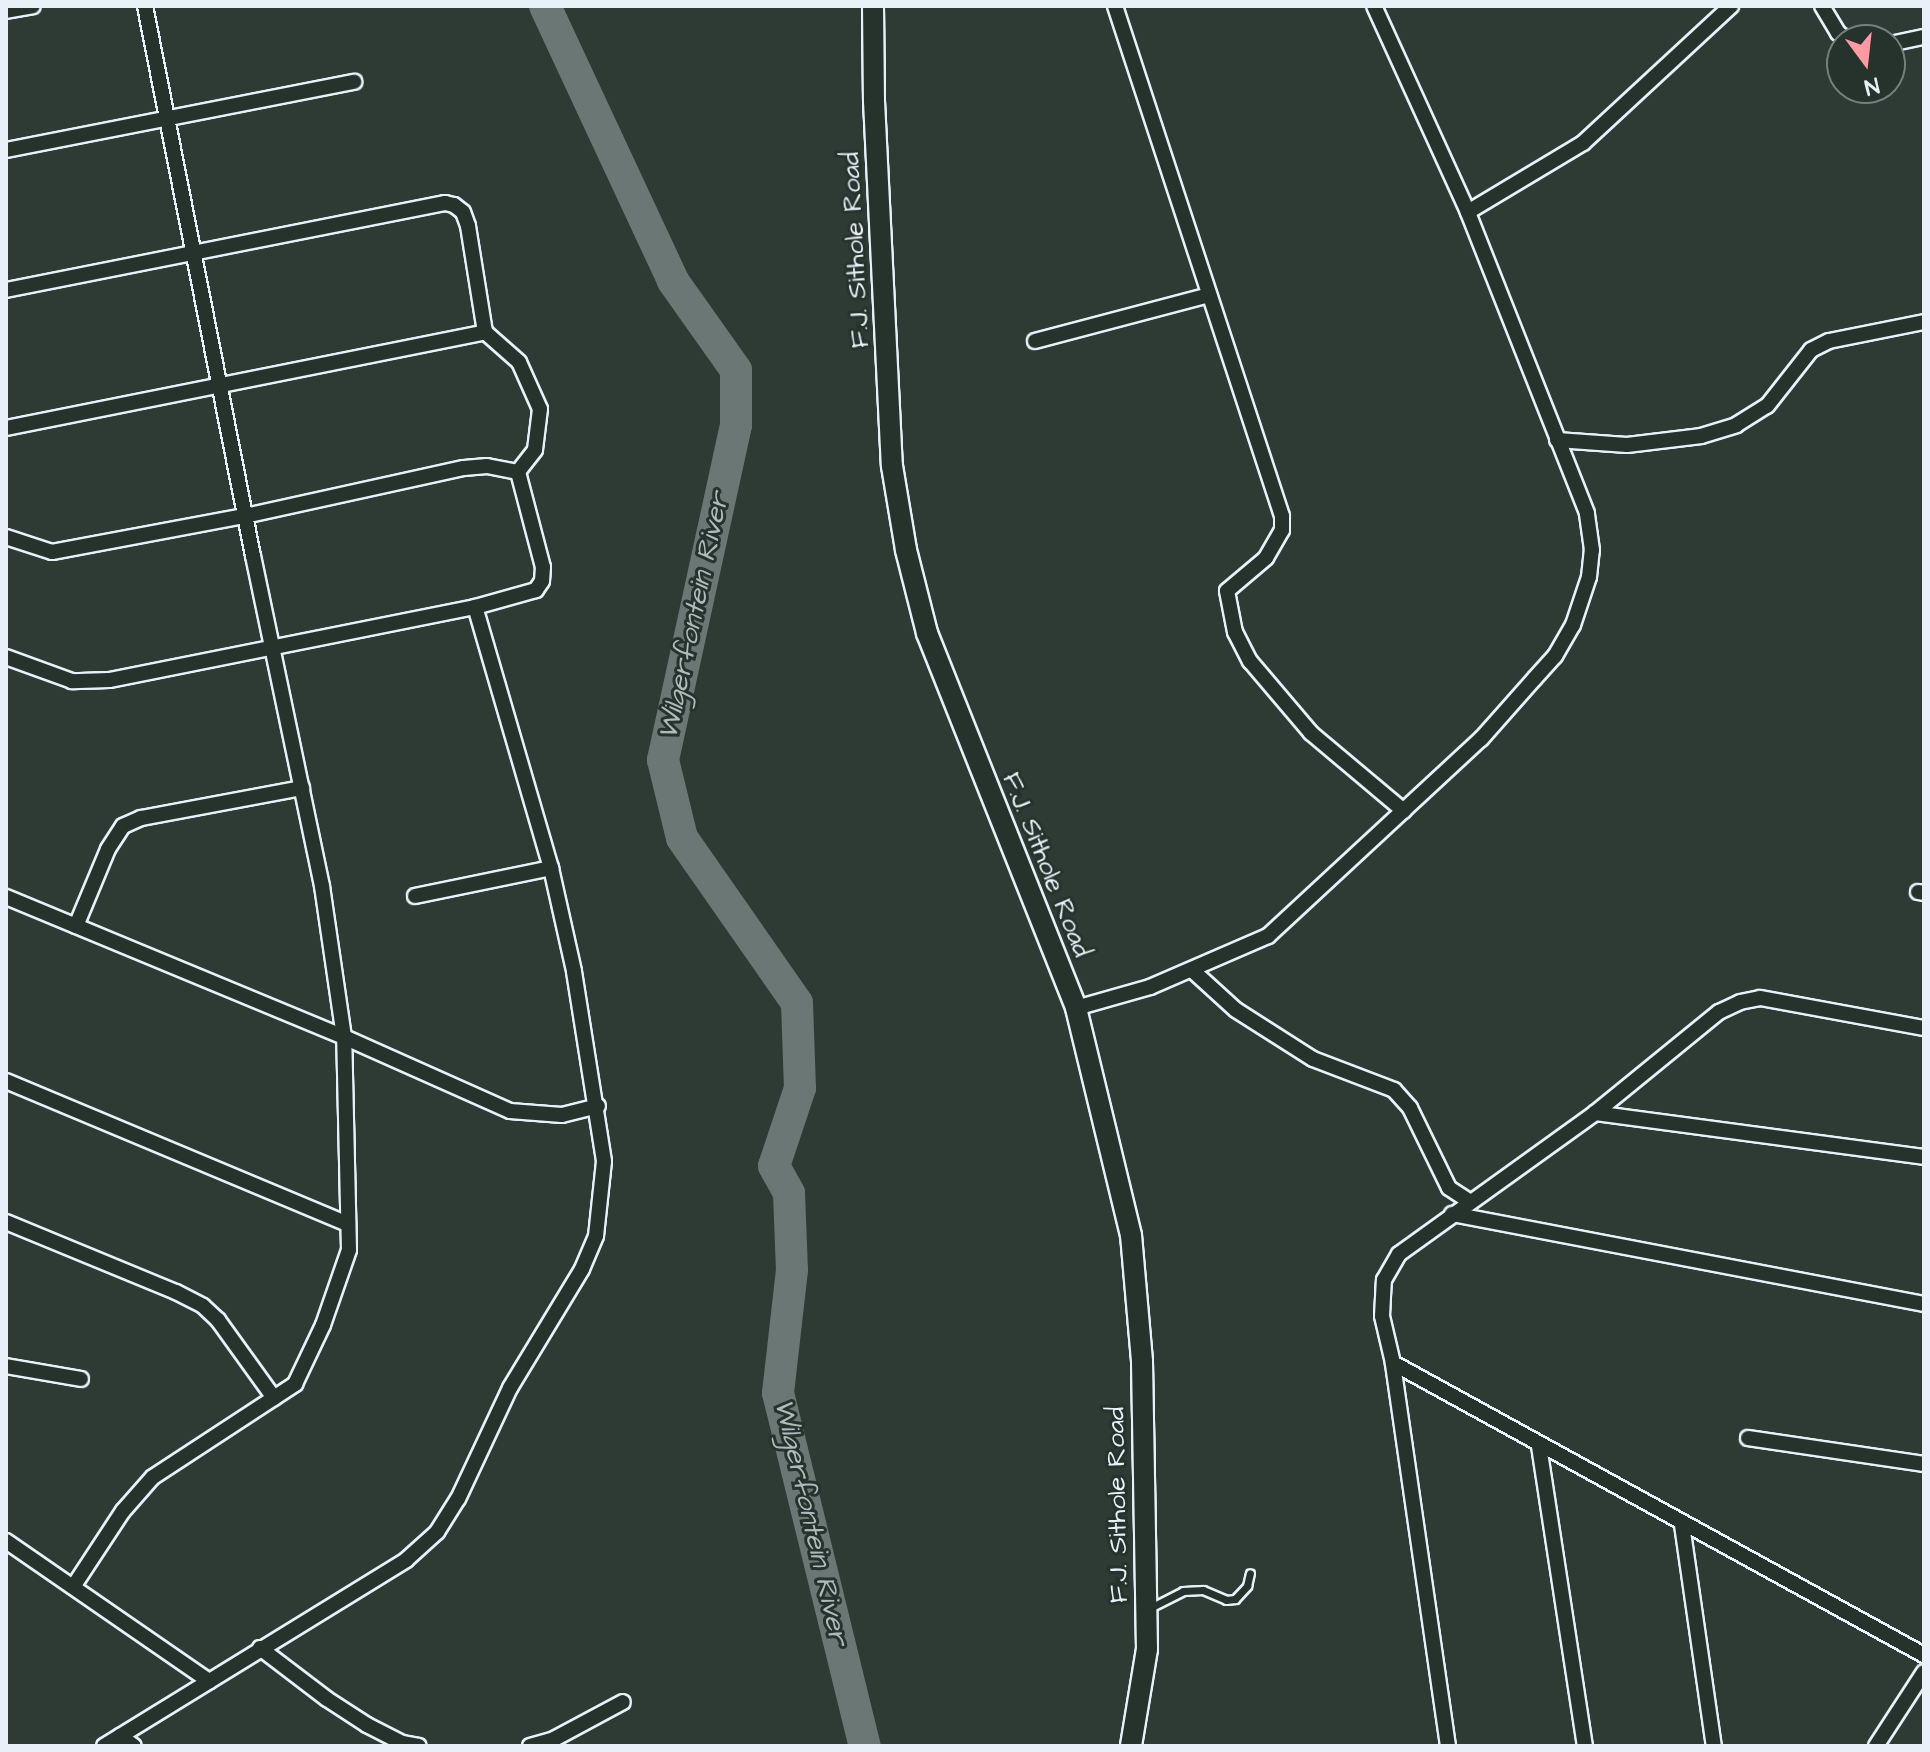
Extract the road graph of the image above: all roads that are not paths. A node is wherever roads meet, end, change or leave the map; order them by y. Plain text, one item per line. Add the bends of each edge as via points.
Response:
1 (33, 6) edge
2 (145, 6) edge
3 (873, 6) edge
4 (1115, 6) edge
5 (1374, 6) edge
6 (1731, 6) edge
7 (1822, 6) edge
8 (6, 11) edge
9 (1833, 24) edge
10 (354, 82) dead end
11 (167, 119) junction
12 (6, 150) edge
13 (1468, 212) junction
14 (193, 252) junction
15 (6, 290) edge
16 (1209, 295) junction
17 (1924, 322) edge
18 (485, 332) junction
19 (1035, 341) dead end
20 (218, 383) junction
21 (6, 428) edge
22 (1557, 440) junction
23 (518, 472) junction
24 (245, 516) junction
25 (6, 537) edge
26 (475, 607) junction
27 (272, 646) junction
28 (6, 657) edge
29 (302, 788) junction
30 (1404, 811) junction
31 (551, 868) junction
32 (415, 896) dead end
33 (6, 897) edge
34 (76, 926) junction
35 (1192, 970) junction
36 (1076, 1008) junction
37 (1924, 1028) edge
38 (344, 1037) junction
39 (6, 1081) edge
40 (598, 1106) junction
41 (1595, 1113) junction
42 (1924, 1157) edge
43 (1469, 1201) junction
44 (1452, 1214) junction
45 (6, 1222) edge
46 (348, 1224) junction
47 (1924, 1304) edge
48 (1393, 1363) junction
49 (6, 1366) edge
50 (81, 1379) dead end
51 (274, 1398) junction
52 (1748, 1438) dead end
53 (1539, 1446) junction
54 (1924, 1464) edge
55 (1682, 1525) junction
56 (6, 1541) edge
57 (1250, 1573) dead end
58 (73, 1587) junction
59 (1146, 1610) junction
60 (260, 1648) junction
61 (1924, 1655) edge
62 (1924, 1672) edge
63 (209, 1681) junction
64 (623, 1702) dead end
65 (120, 1736) junction
66 (104, 1746) edge
67 (134, 1746) edge
68 (419, 1746) edge
69 (530, 1746) edge
70 (1131, 1746) edge
71 (1448, 1746) edge
72 (1585, 1746) edge
73 (1714, 1746) edge
74 (1876, 1746) edge

1 - 8 street
2 - 11 street
3 - 36 street, F.J. Sithole Road via 892,466 906,550 932,647
4 - 16 street
5 - 13 street
6 - 13 street via 1583,143
7 - 9 street
10 - 11 street
11 - 12 street
11 - 14 street
13 - 22 street
14 - 15 street
14 - 18 street via 450,204 463,212 468,226
14 - 20 street
16 - 19 street
16 - 30 street via 1283,521 1266,558 1227,591 1235,632 1250,661 1311,733
17 - 22 street via 1829,341 1811,350 1767,406 1736,425 1701,436 1627,445
18 - 20 street
18 - 23 street via 519,362 540,409 535,450
20 - 21 street
20 - 24 street
22 - 30 street via 1587,513 1592,550 1573,625 1555,656 1481,739
23 - 24 street via 464,468
23 - 26 street via 541,555 542,581 533,591
24 - 25 street via 52,552
24 - 27 street
26 - 27 street
26 - 31 street
27 - 28 street via 88,682
27 - 29 street
29 - 34 street via 141,818 123,826
29 - 38 street
30 - 35 street via 1268,936
31 - 32 street
31 - 40 street
33 - 34 street
34 - 38 street
35 - 36 street
35 - 43 street via 1236,1010 1313,1059 1394,1090 1410,1108 1449,1188
36 - 59 street, F.J. Sithole Road via 1131,1235 1142,1362
37 - 41 street via 1760,998 1740,1002 1719,1012
38 - 40 street via 510,1111 562,1115
38 - 46 street
39 - 46 street
40 - 60 street via 604,1161 596,1236 582,1269 517,1374 458,1499 437,1532 406,1560
41 - 42 street
41 - 43 street
43 - 44 street
44 - 47 street
44 - 48 street via 1399,1254 1384,1280 1382,1316
45 - 51 street via 203,1306
46 - 51 street via 349,1250 308,1362 295,1384
48 - 53 street
48 - 71 street
49 - 50 street
51 - 58 street via 153,1477 123,1511
52 - 54 street
53 - 55 street
53 - 72 street
55 - 61 street
55 - 73 street
56 - 58 street
57 - 59 lane via 1235,1599 1203,1590 1183,1591
58 - 63 street
59 - 70 street, F.J. Sithole Road via 1147,1649
60 - 63 street
60 - 68 street via 367,1725
62 - 74 street
63 - 65 street
64 - 69 street
65 - 66 street
65 - 67 street

